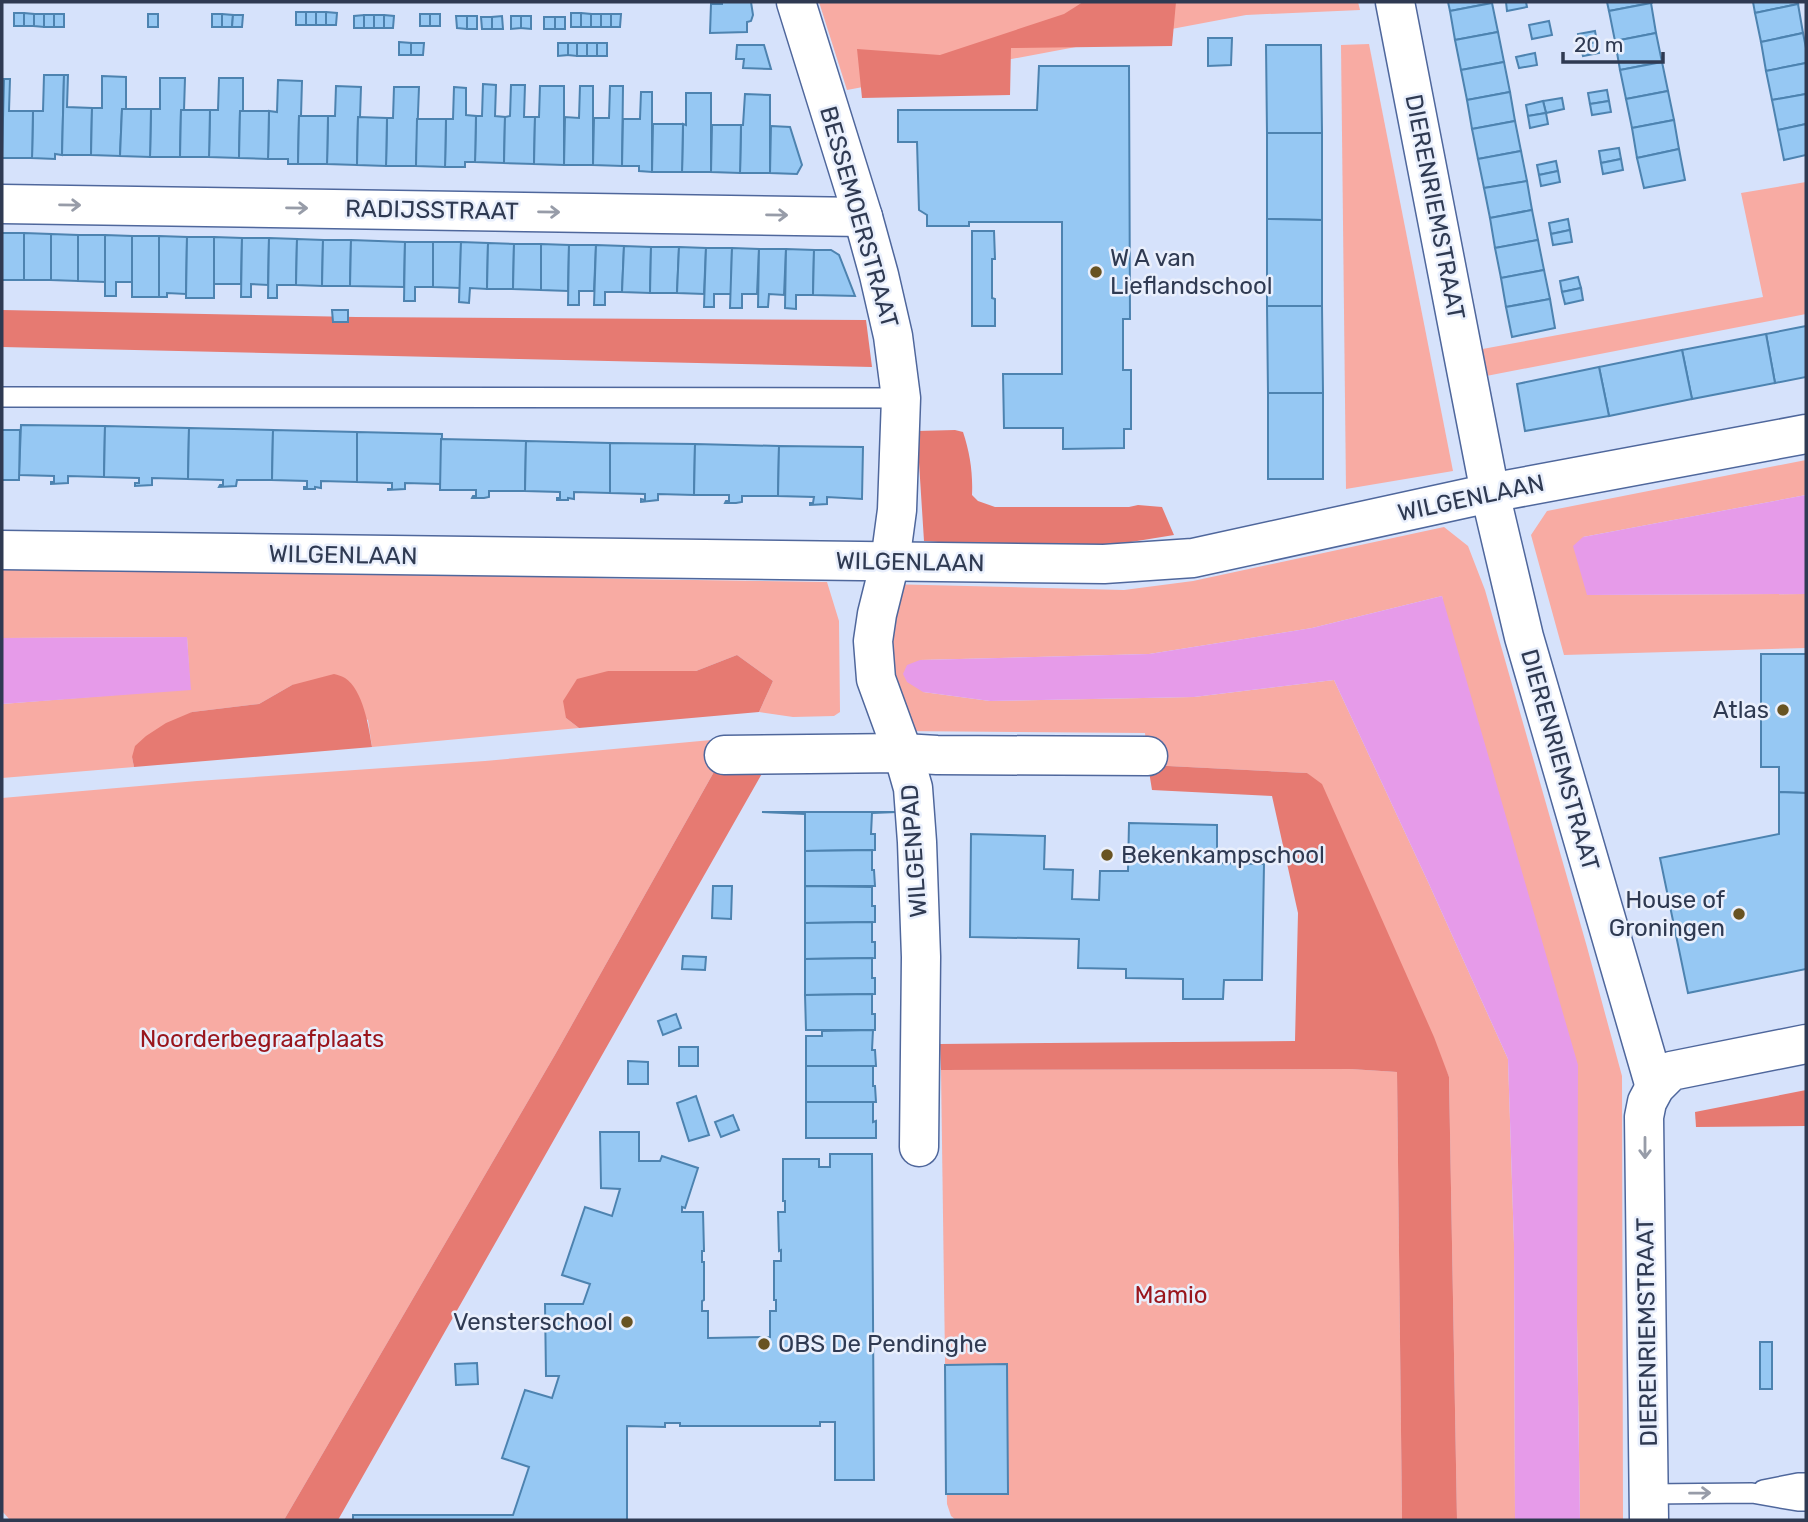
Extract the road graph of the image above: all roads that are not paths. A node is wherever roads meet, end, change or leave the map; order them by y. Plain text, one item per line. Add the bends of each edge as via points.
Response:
1 (796, 2) edge
2 (1395, 2) edge
3 (2, 204) edge
4 (863, 217) junction
5 (2, 397) edge
6 (901, 398) junction
7 (1806, 434) edge
8 (1490, 493) junction
9 (2, 550) edge
10 (890, 562) junction
11 (903, 753) junction
12 (723, 755) dead end
13 (1148, 756) dead end
14 (1806, 1044) edge
15 (1655, 1087) junction
16 (919, 1147) dead end
17 (1806, 1483) edge
18 (1752, 1493) junction
19 (1806, 1501) edge
20 (1649, 1507) edge

1 - 4 street, BESSEMOERSTRAAT
2 - 8 street, DIERENRIEMSTRAAT
3 -> 4 street, RADIJSSTRAAT
4 - 6 street, BESSEMOERSTRAAT via 893,336
5 - 6 lane
6 - 10 street, BESSEMOERSTRAAT via 897,510
7 - 8 street, WILGENLAAN
8 - 10 street, WILGENLAAN via 1193,558 1104,564
8 - 15 street, DIERENRIEMSTRAAT via 1524,637
9 - 10 street, WILGENLAAN
10 - 11 street, WILGENPAD via 873,641 876,678
11 - 12 street
11 - 13 street
11 - 16 street, WILGENPAD via 913,788 917,842
14 - 15 street via 1671,1071
15 -> 20 street, DIERENRIEMSTRAAT via 1644,1117
17 - 18 lane
18 - 19 lane
20 -> 18 lane

